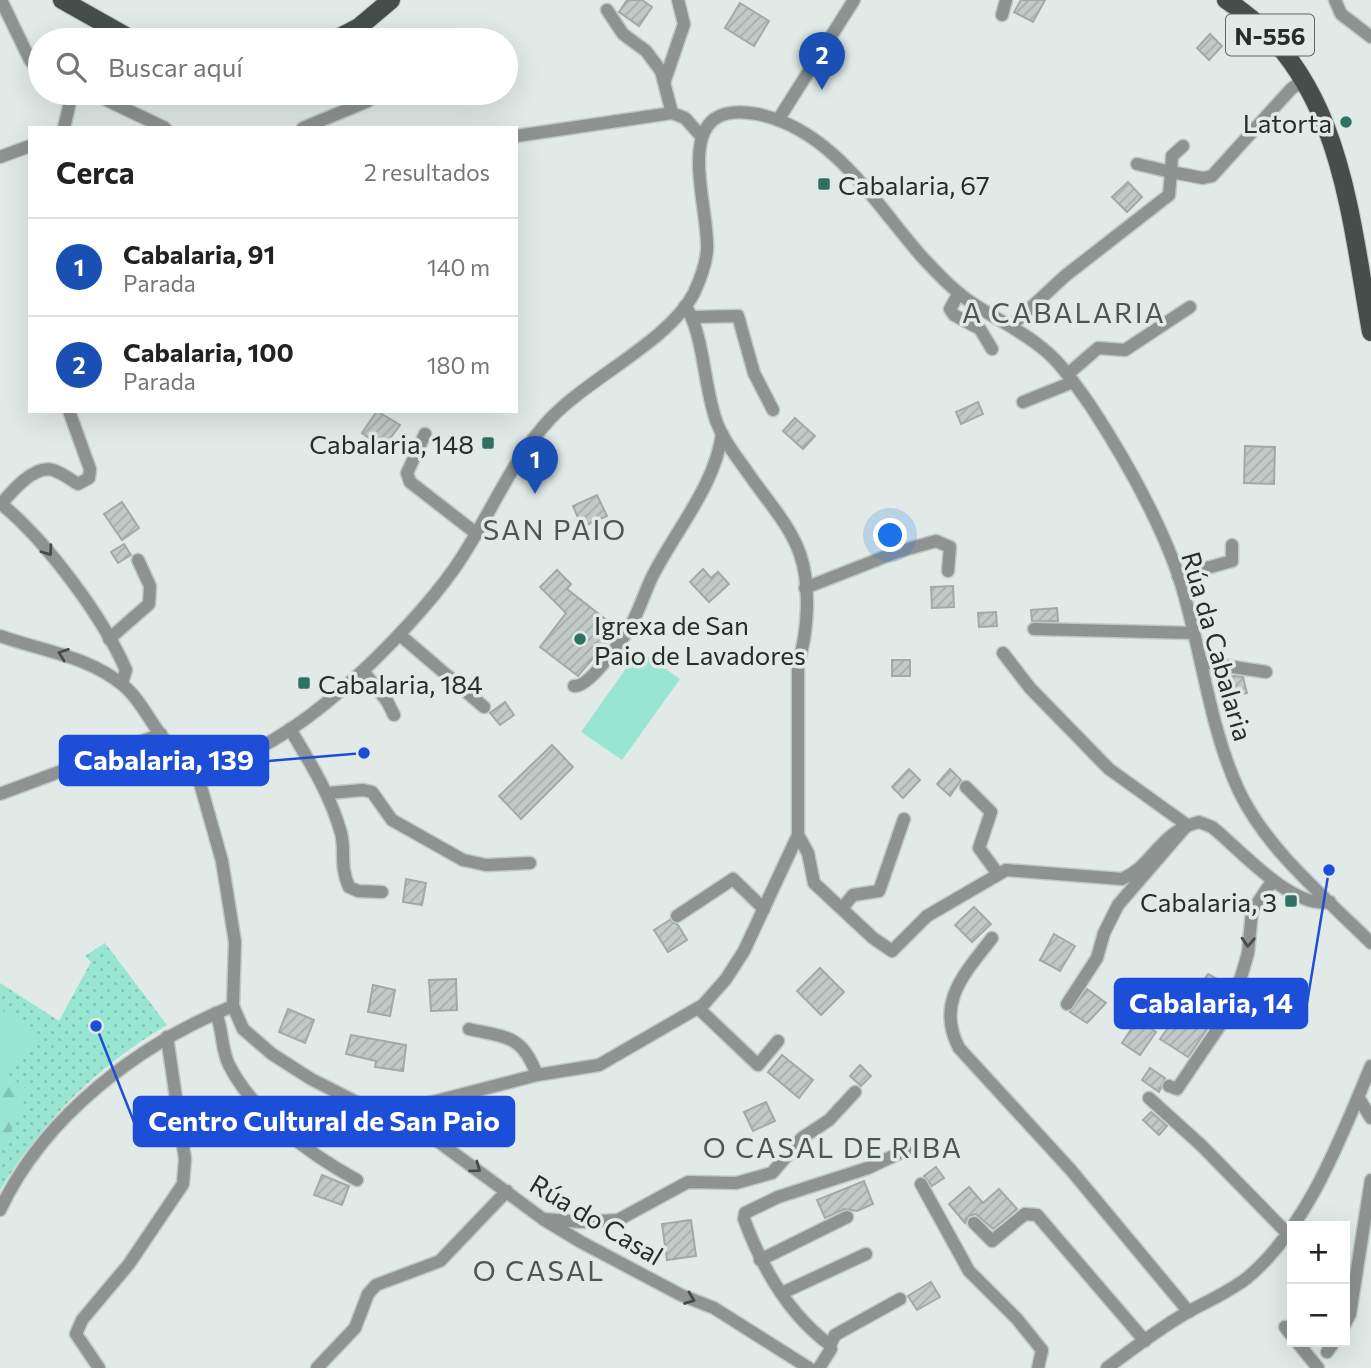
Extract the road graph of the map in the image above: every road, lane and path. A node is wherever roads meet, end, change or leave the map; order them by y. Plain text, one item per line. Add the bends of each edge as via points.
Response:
1 (1, 0) edge
2 (62, 0) edge
3 (391, 0) edge
4 (678, 0) edge
5 (854, 0) edge
6 (1006, 0) edge
7 (1226, 0) edge
8 (1335, 0) edge
9 (607, 10) dead end
10 (1002, 15) dead end
11 (112, 28) edge
12 (357, 28) edge
13 (1371, 37) edge
14 (28, 56) edge
15 (1305, 79) junction
16 (665, 80) junction
17 (69, 105) edge
18 (117, 105) edge
19 (360, 105) edge
20 (671, 113) junction
21 (778, 120) junction
22 (64, 126) edge
23 (161, 126) edge
24 (308, 126) edge
25 (518, 136) edge
26 (701, 136) junction
27 (1183, 145) dead end
28 (28, 147) edge
29 (0, 158) edge
30 (1137, 164) dead end
31 (1171, 172) junction
32 (959, 293) junction
33 (1190, 307) dead end
34 (689, 312) junction
35 (1011, 327) junction
36 (1371, 332) edge
37 (992, 349) dead end
38 (1070, 378) junction
39 (1023, 402) dead end
40 (773, 411) dead end
41 (70, 413) edge
42 (425, 434) dead end
43 (722, 434) junction
44 (1, 503) edge
45 (477, 534) junction
46 (1232, 545) dead end
47 (138, 560) dead end
48 (948, 571) dead end
49 (1178, 576) junction
50 (805, 588) junction
51 (1034, 629) dead end
52 (1194, 633) junction
53 (400, 635) junction
54 (0, 636) edge
55 (109, 639) junction
56 (1003, 653) dead end
57 (1201, 662) junction
58 (363, 671) junction
59 (1266, 672) dead end
60 (122, 683) junction
61 (574, 686) dead end
62 (484, 707) dead end
63 (394, 715) dead end
64 (290, 729) junction
65 (161, 734) junction
66 (194, 762) junction
67 (966, 787) dead end
68 (329, 793) junction
69 (0, 794) edge
70 (904, 819) dead end
71 (1187, 825) junction
72 (798, 835) junction
73 (530, 863) dead end
74 (998, 874) junction
75 (1273, 880) junction
76 (382, 892) dead end
77 (1330, 902) junction
78 (843, 907) junction
79 (764, 909) junction
80 (677, 916) dead end
81 (992, 938) dead end
82 (1371, 943) edge
83 (1067, 1004) dead end
84 (233, 1006) junction
85 (698, 1008) junction
86 (216, 1013) junction
87 (469, 1029) dead end
88 (167, 1037) junction
89 (778, 1041) dead end
90 (1371, 1066) edge
91 (537, 1075) junction
92 (1169, 1086) dead end
93 (855, 1092) dead end
94 (1358, 1097) junction
95 (1149, 1098) dead end
96 (1371, 1118) edge
97 (397, 1120) junction
98 (906, 1150) dead end
99 (357, 1180) dead end
100 (1371, 1181) edge
101 (921, 1184) dead end
102 (507, 1191) junction
103 (0, 1210) edge
104 (847, 1217) dead end
105 (543, 1219) junction
106 (974, 1223) dead end
107 (1286, 1232) junction
108 (866, 1254) dead end
109 (760, 1260) junction
110 (782, 1293) junction
111 (900, 1300) dead end
112 (1189, 1311) junction
113 (1350, 1314) edge
114 (1145, 1340) junction
115 (830, 1345) junction
116 (1301, 1347) edge
117 (99, 1368) edge
118 (317, 1368) edge
119 (809, 1368) edge
120 (819, 1368) edge
121 (1038, 1368) edge
122 (1107, 1368) edge
123 (1318, 1368) edge

1 - 14 street
2 - 11 main road
3 - 12 main road
4 - 16 street via 684,24
5 - 21 street
6 - 10 street
7 - 15 main road, N-556 via 1279,43
8 - 13 street via 1341,14
9 - 16 street via 627,37 646,51
15 - 31 street via 1212,176
15 - 36 main road, N-556 via 1334,144
16 - 20 street
17 - 22 street
18 - 23 street
19 - 24 street
20 - 25 street
20 - 26 street via 685,118
21 - 26 street, Rúa da Cabalaria via 729,113
21 - 32 street, Rúa da Cabalaria via 834,154
26 - 34 street via 697,164 707,253
27 - 31 street via 1172,156
28 - 29 street
30 - 31 street
31 - 35 street via 1169,195 1065,276
32 - 35 street, Rúa da Cabalaria
32 - 37 street via 950,309 980,329
33 - 38 street via 1125,350 1098,348
34 - 40 street via 734,315 742,320 754,373
34 - 43 street
34 - 45 street via 569,401 546,424
35 - 38 street, Rúa da Cabalaria via 1051,355
38 - 39 street
38 - 49 street, Rúa da Cabalaria via 1140,491
41 - 44 street via 90,469 89,478 78,484 55,471 42,470
42 - 45 street via 407,474 410,482
43 - 50 street via 786,527 800,554
43 - 61 street via 720,454 653,575 627,633 586,683
44 -> 55 street via 46,547
45 - 53 street
46 - 49 street via 1232,561
47 - 55 street via 150,586 149,604
48 - 50 street via 950,547 936,541
49 - 52 street, Rúa da Cabalaria
50 - 72 street via 804,644 798,664
51 - 52 street
52 - 57 street, Rúa da Cabalaria
53 - 58 street
53 - 62 street
60 -> 54 street via 89,664
55 - 60 street via 126,670
56 - 71 street via 1030,688 1109,769
57 - 59 street
57 - 77 street, Rúa da Cabalaria via 1239,791 1275,843
58 - 63 street
58 - 64 street
60 - 65 street
64 - 66 street via 243,753
64 - 68 street
65 - 66 street
65 - 69 street
66 - 84 street via 222,861 236,942
67 - 74 street via 991,812 979,848
68 - 73 street via 372,792 392,820 463,860 486,865
68 - 76 street via 349,887
70 - 78 street via 879,891 853,895
71 - 74 street via 1122,879 1006,870
71 - 75 street via 1199,822 1212,827
71 - 83 street via 1118,905 1097,958
72 - 78 street via 808,853 814,883
72 - 79 street
74 - 78 street via 927,916 892,951
75 - 77 street via 1310,902
75 -> 92 street via 1252,911 1248,953 1221,1024 1177,1089
77 - 82 street, Rúa da Cabalaria
79 - 80 street via 733,879
79 - 85 street via 726,979
81 - 112 street via 952,995 953,1037
84 - 86 street
84 - 97 street, Rúa do Casal via 243,1029 272,1054 310,1079
85 - 89 street via 758,1065
85 - 91 street via 599,1065
86 - 88 street
86 - 99 street via 229,1066 253,1098 321,1160
87 - 91 street via 514,1039 530,1056
88 - 103 street via 73,1109
88 - 117 street via 185,1159 183,1184 129,1264 82,1320 76,1335
90 - 94 street
91 - 97 street via 409,1108
93 - 105 street via 764,1176 736,1184 688,1182 618,1220
94 - 96 street
94 - 107 street via 1330,1162
95 - 107 street
97 -> 102 street, Rúa do Casal via 424,1131
98 - 109 street via 745,1213
100 - 113 street
101 - 121 street via 969,1271 1042,1350
102 - 105 street, Rúa do Casal
102 - 118 street via 440,1261 376,1285 355,1328
104 - 109 street
105 -> 119 street, Rúa do Casal via 681,1295 714,1308
106 - 114 street via 992,1241 1025,1214 1037,1215
107 - 112 street via 1246,1278
108 - 110 street
109 - 110 street
110 - 115 street via 800,1320
111 - 115 street via 835,1335
112 - 114 street
114 - 122 street
115 - 120 street
116 - 123 street

